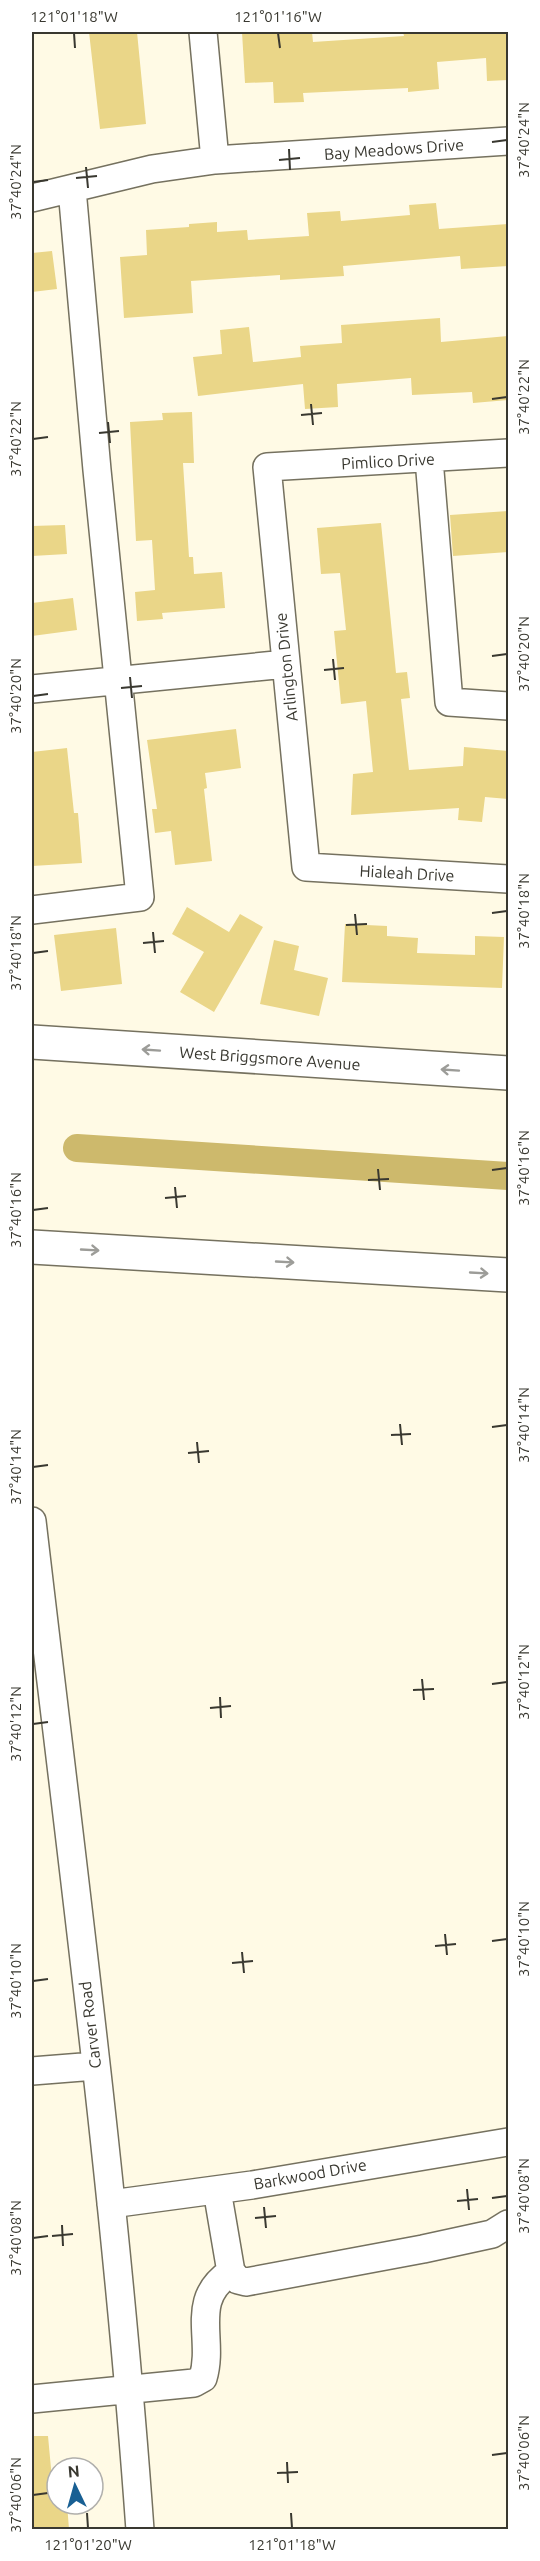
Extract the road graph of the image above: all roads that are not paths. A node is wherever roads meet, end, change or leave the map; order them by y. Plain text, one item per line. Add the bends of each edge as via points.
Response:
1 (203, 32) edge
2 (508, 141) edge
3 (214, 160) junction
4 (72, 189) junction
5 (32, 198) edge
6 (508, 453) edge
7 (429, 459) junction
8 (267, 467) joint
9 (286, 664) junction
10 (117, 680) junction
11 (32, 689) edge
12 (508, 706) edge
13 (306, 867) joint
14 (508, 879) edge
15 (32, 910) edge
16 (32, 1042) edge
17 (508, 1073) edge
18 (32, 1247) edge
19 (508, 1275) edge
20 (32, 1521) edge
21 (95, 2066) junction
22 (32, 2071) edge
23 (508, 2142) edge
24 (217, 2190) junction
25 (111, 2204) junction
26 (508, 2224) edge
27 (231, 2272) junction
28 (130, 2391) junction
29 (32, 2399) edge
30 (140, 2529) edge

1 - 3 street
2 - 3 street, Bay Meadows Drive
3 - 4 street, Bay Meadows Drive via 152,169
4 - 5 street, Bay Meadows Drive
4 - 10 street
6 - 7 street, Pimlico Drive
7 - 8 street, Pimlico Drive
7 - 12 street via 450,702
8 - 9 street, Arlington Drive
9 - 10 street
9 - 13 street, Arlington Drive
10 - 11 street
10 - 15 street via 140,897
13 - 14 street, Hialeah Drive
17 -> 16 main road, West Briggsmore Avenue
18 -> 19 main road
20 - 21 street, Carver Road
21 - 22 street
21 - 25 street, Carver Road
23 - 24 street, Barkwood Drive
24 - 25 street, Barkwood Drive
24 - 27 street
25 - 28 street, Carver Road
26 - 27 street via 492,2234 246,2282
27 - 28 street via 217,2281 208,2296 203,2378 194,2383
28 - 29 street
28 - 30 street, Carver Road

